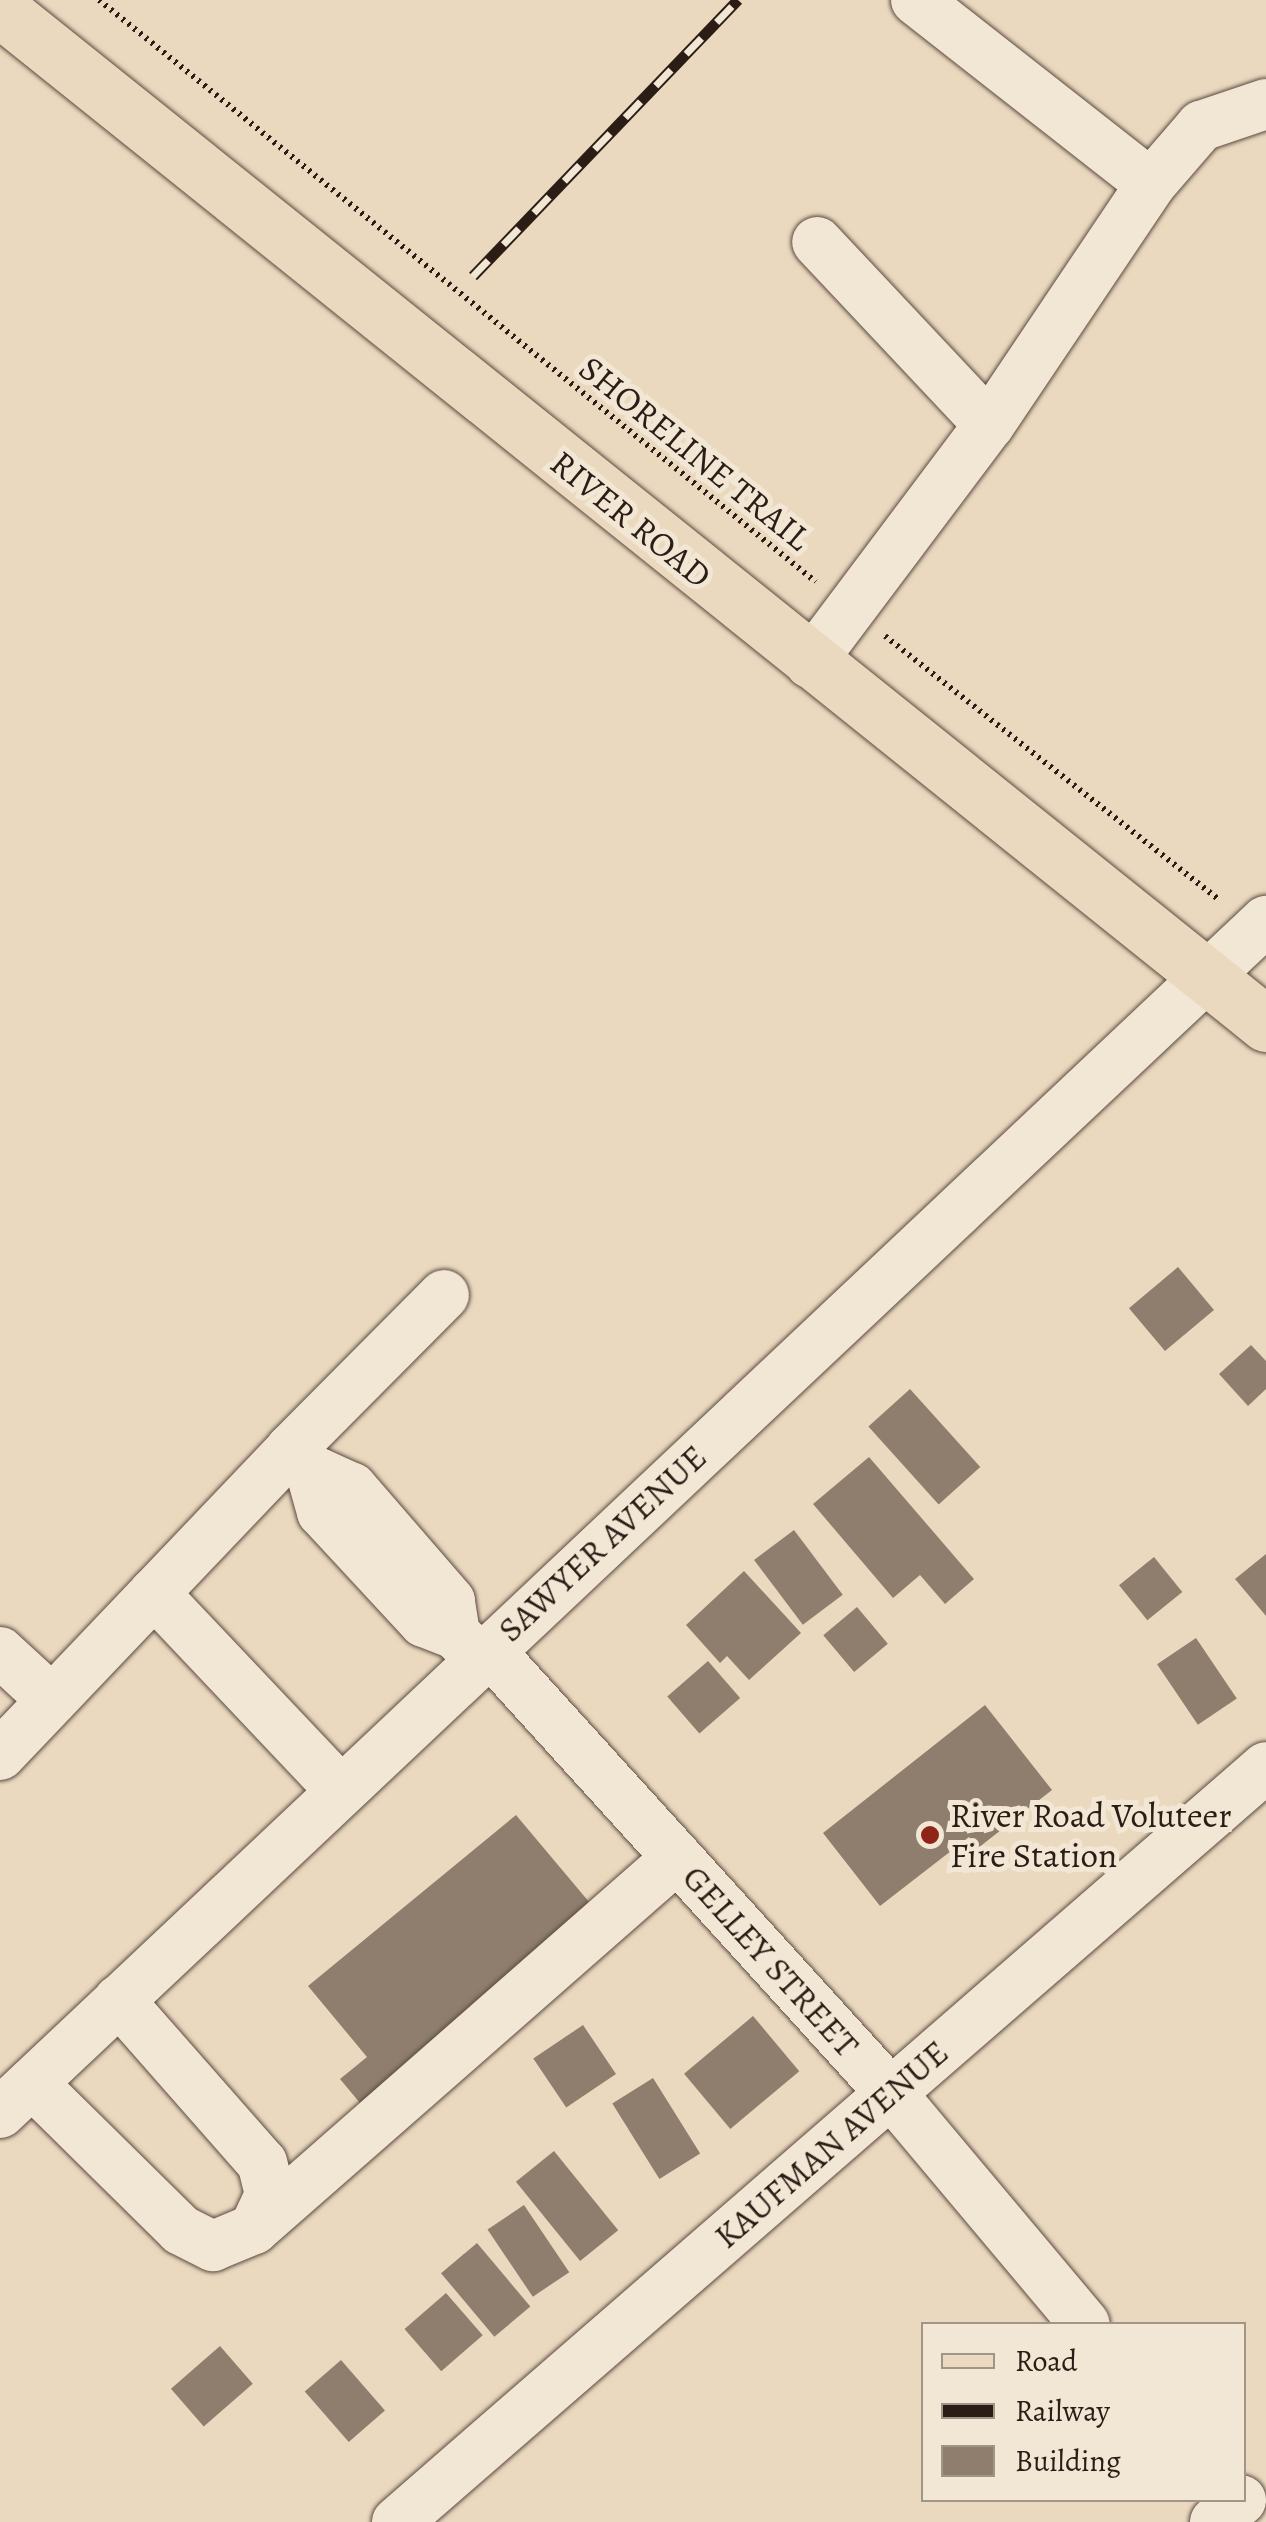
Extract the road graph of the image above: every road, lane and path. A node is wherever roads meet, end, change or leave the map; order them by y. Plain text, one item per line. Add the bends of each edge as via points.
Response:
1 (99, 0) edge
2 (916, 0) edge
3 (0, 10) edge
4 (1266, 104) edge
5 (1151, 184) junction
6 (817, 242) dead end
7 (989, 425) junction
8 (850, 609) junction
9 (810, 662) junction
10 (1262, 926) edge
11 (1208, 978) junction
12 (1266, 1024) edge
13 (444, 1295) dead end
14 (300, 1459) junction
15 (154, 1593) junction
16 (474, 1647) junction
17 (0, 1652) edge
18 (52, 1700) junction
19 (0, 1755) edge
20 (1266, 1767) edge
21 (340, 1790) junction
22 (677, 1858) junction
23 (119, 2000) junction
24 (890, 2092) junction
25 (16, 2098) edge
26 (254, 2229) junction
27 (1082, 2322) edge
28 (397, 2522) edge

1 - 8 path, SHORELINE TRAIL
2 - 5 street
3 - 9 main road, RIVER ROAD
4 - 5 street via 1202,126
5 - 7 street
6 - 7 street
7 - 8 street
8 - 9 street
8 - 10 path, SHORELINE TRAIL
9 - 11 main road, RIVER ROAD
10 - 11 street, SAWYER AVENUE
11 - 12 main road, RIVER ROAD
11 - 16 street, SAWYER AVENUE
13 - 14 street
14 - 15 street
14 - 16 street via 352,1488 450,1601
15 - 18 street
15 - 21 street
16 - 21 street, SAWYER AVENUE
16 - 22 street, GELLEY STREET
17 - 18 street
18 - 19 street
20 - 24 street, KAUFMAN AVENUE
21 - 23 street, SAWYER AVENUE
22 - 24 street, GELLEY STREET
22 - 26 street
23 - 25 street, SAWYER AVENUE
23 - 26 street via 262,2163 270,2194
24 - 27 street, GELLEY STREET
24 - 28 street, KAUFMAN AVENUE
25 - 26 street via 181,2230 213,2246

